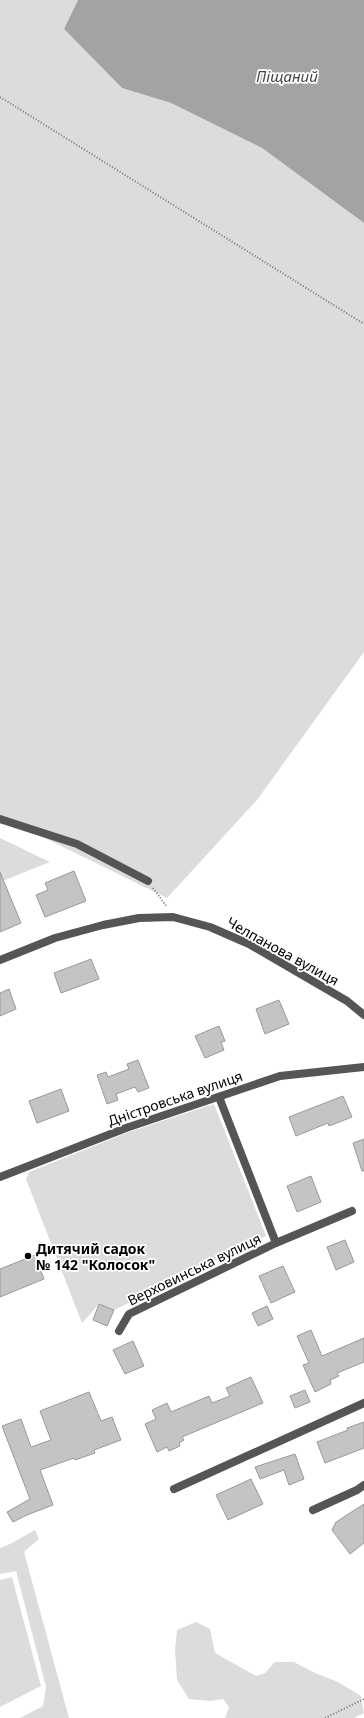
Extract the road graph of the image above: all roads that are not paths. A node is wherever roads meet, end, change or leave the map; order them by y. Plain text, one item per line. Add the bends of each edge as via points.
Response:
1 (0, 819) edge
2 (148, 881) road end
3 (0, 960) edge
4 (364, 1014) edge
5 (364, 1067) edge
6 (219, 1097) junction
7 (0, 1177) edge
8 (352, 1211) dead end
9 (276, 1243) junction
10 (119, 1331) dead end
11 (364, 1403) edge
12 (364, 1485) edge
13 (174, 1489) dead end
14 (313, 1510) dead end

1 - 2 street via 77,844
3 - 4 street, Челпанова вулиця via 55,938 103,925 139,918 173,917 210,927 249,944
5 - 6 street, Дністровська вулиця via 280,1076
6 - 7 street, Дністровська вулиця via 126,1128
6 - 9 street, Верховинська вулиця
8 - 9 street
9 - 10 street, Верховинська вулиця via 129,1314
11 - 13 street
12 - 14 street

